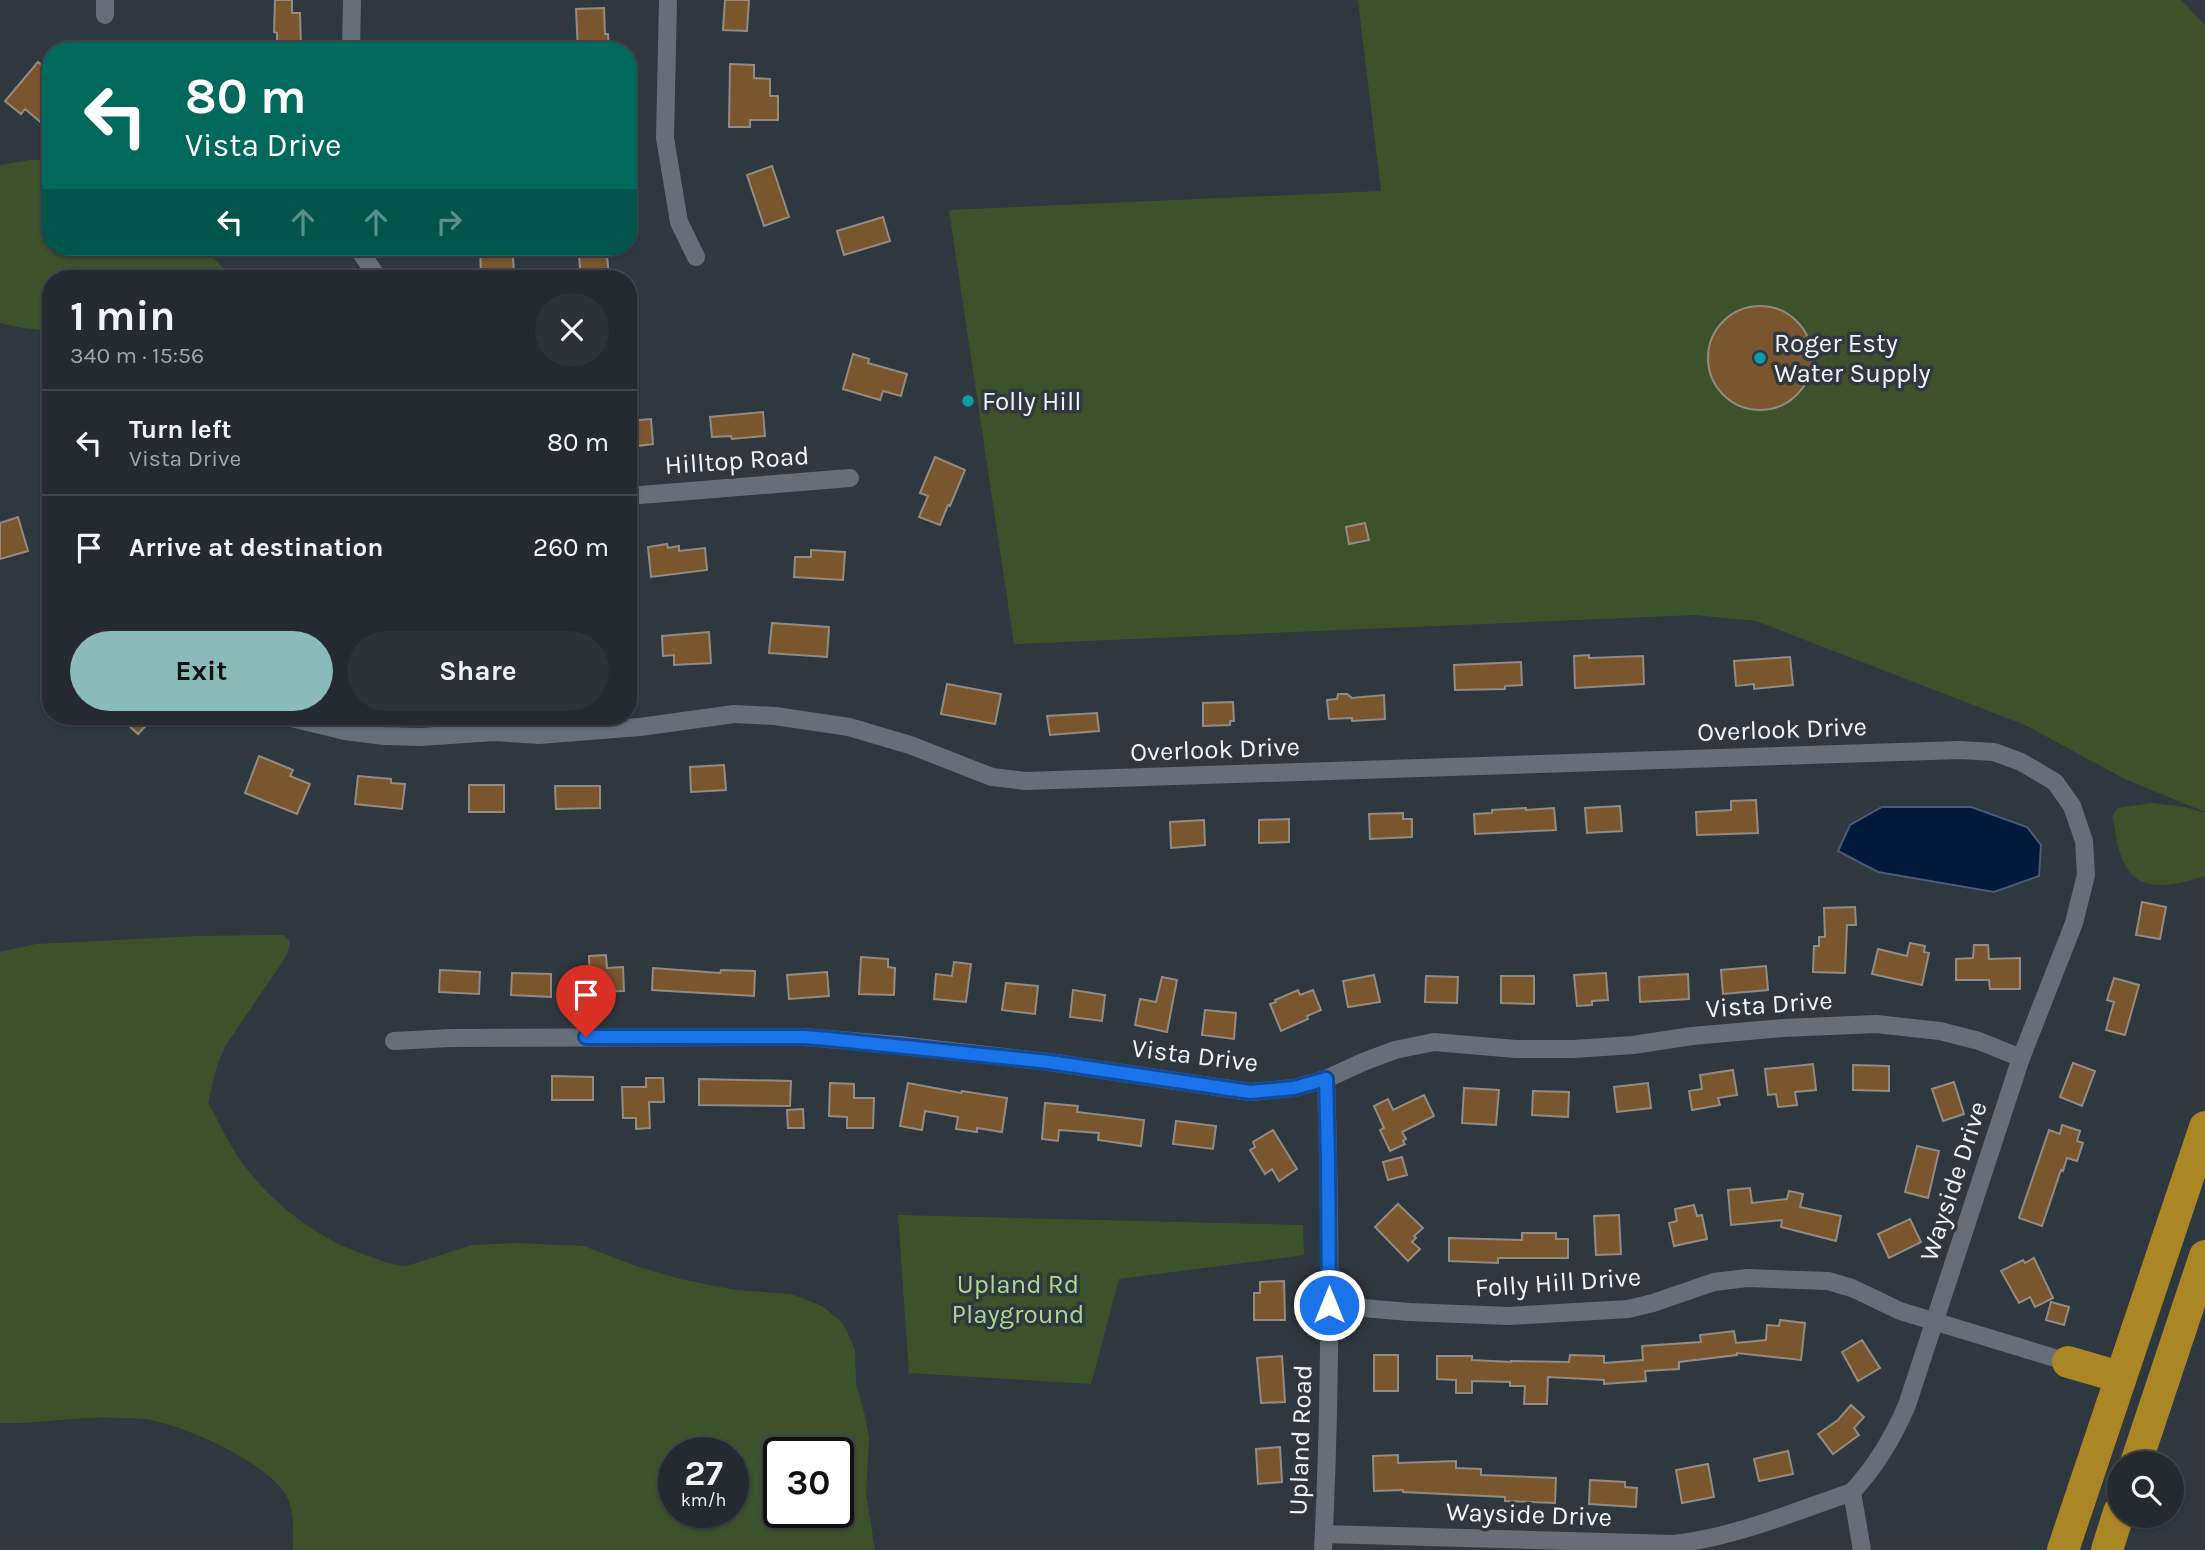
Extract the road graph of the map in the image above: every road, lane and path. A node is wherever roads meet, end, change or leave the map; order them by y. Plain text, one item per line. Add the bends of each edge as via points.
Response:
1 (352, 0) edge
2 (668, 0) edge
3 (351, 42) edge
4 (696, 257) dead end
5 (850, 478) dead end
6 (637, 495) edge
7 (320, 725) edge
8 (456, 725) edge
9 (463, 725) edge
10 (2086, 875) joint
11 (394, 1041) dead end
12 (2021, 1058) junction
13 (1326, 1079) junction
14 (2205, 1127) edge
15 (2205, 1256) edge
16 (1329, 1305) junction
17 (1935, 1321) junction
18 (2068, 1362) joint
19 (2120, 1377) junction
20 (2140, 1451) edge
21 (1852, 1492) junction
22 (1323, 1542) edge
23 (1862, 1550) edge
24 (2063, 1550) edge

1 - 3 street
2 - 4 street via 665,138 679,222
5 - 6 street, Hilltop Road
7 - 8 street, Overlook Drive via 421,737
9 - 10 street, Overlook Drive via 539,735 734,714 775,716 858,729 992,777 1026,781 1994,752 2054,782 2072,806 2084,841
10 - 12 street, Wayside Drive via 2074,923
11 - 13 street, Vista Drive via 804,1037 1049,1062 1250,1092
12 - 13 street, Vista Drive via 1940,1031 1876,1024 1783,1028 1574,1049 1434,1042 1395,1050
12 - 17 street, Wayside Drive
13 - 16 street, Upland Road
14 - 19 highway
15 - 20 highway
16 - 17 street, Folly Hill Drive via 1509,1316 1581,1313 1628,1309 1714,1282 1777,1278 1828,1281
16 - 22 street, Upland Road
17 - 18 street, Folly Hill Drive
17 - 21 street, Wayside Drive via 1895,1435
18 - 19 highway
19 - 24 highway
21 - 22 street, Wayside Drive via 1727,1534 1674,1544
21 - 23 street

